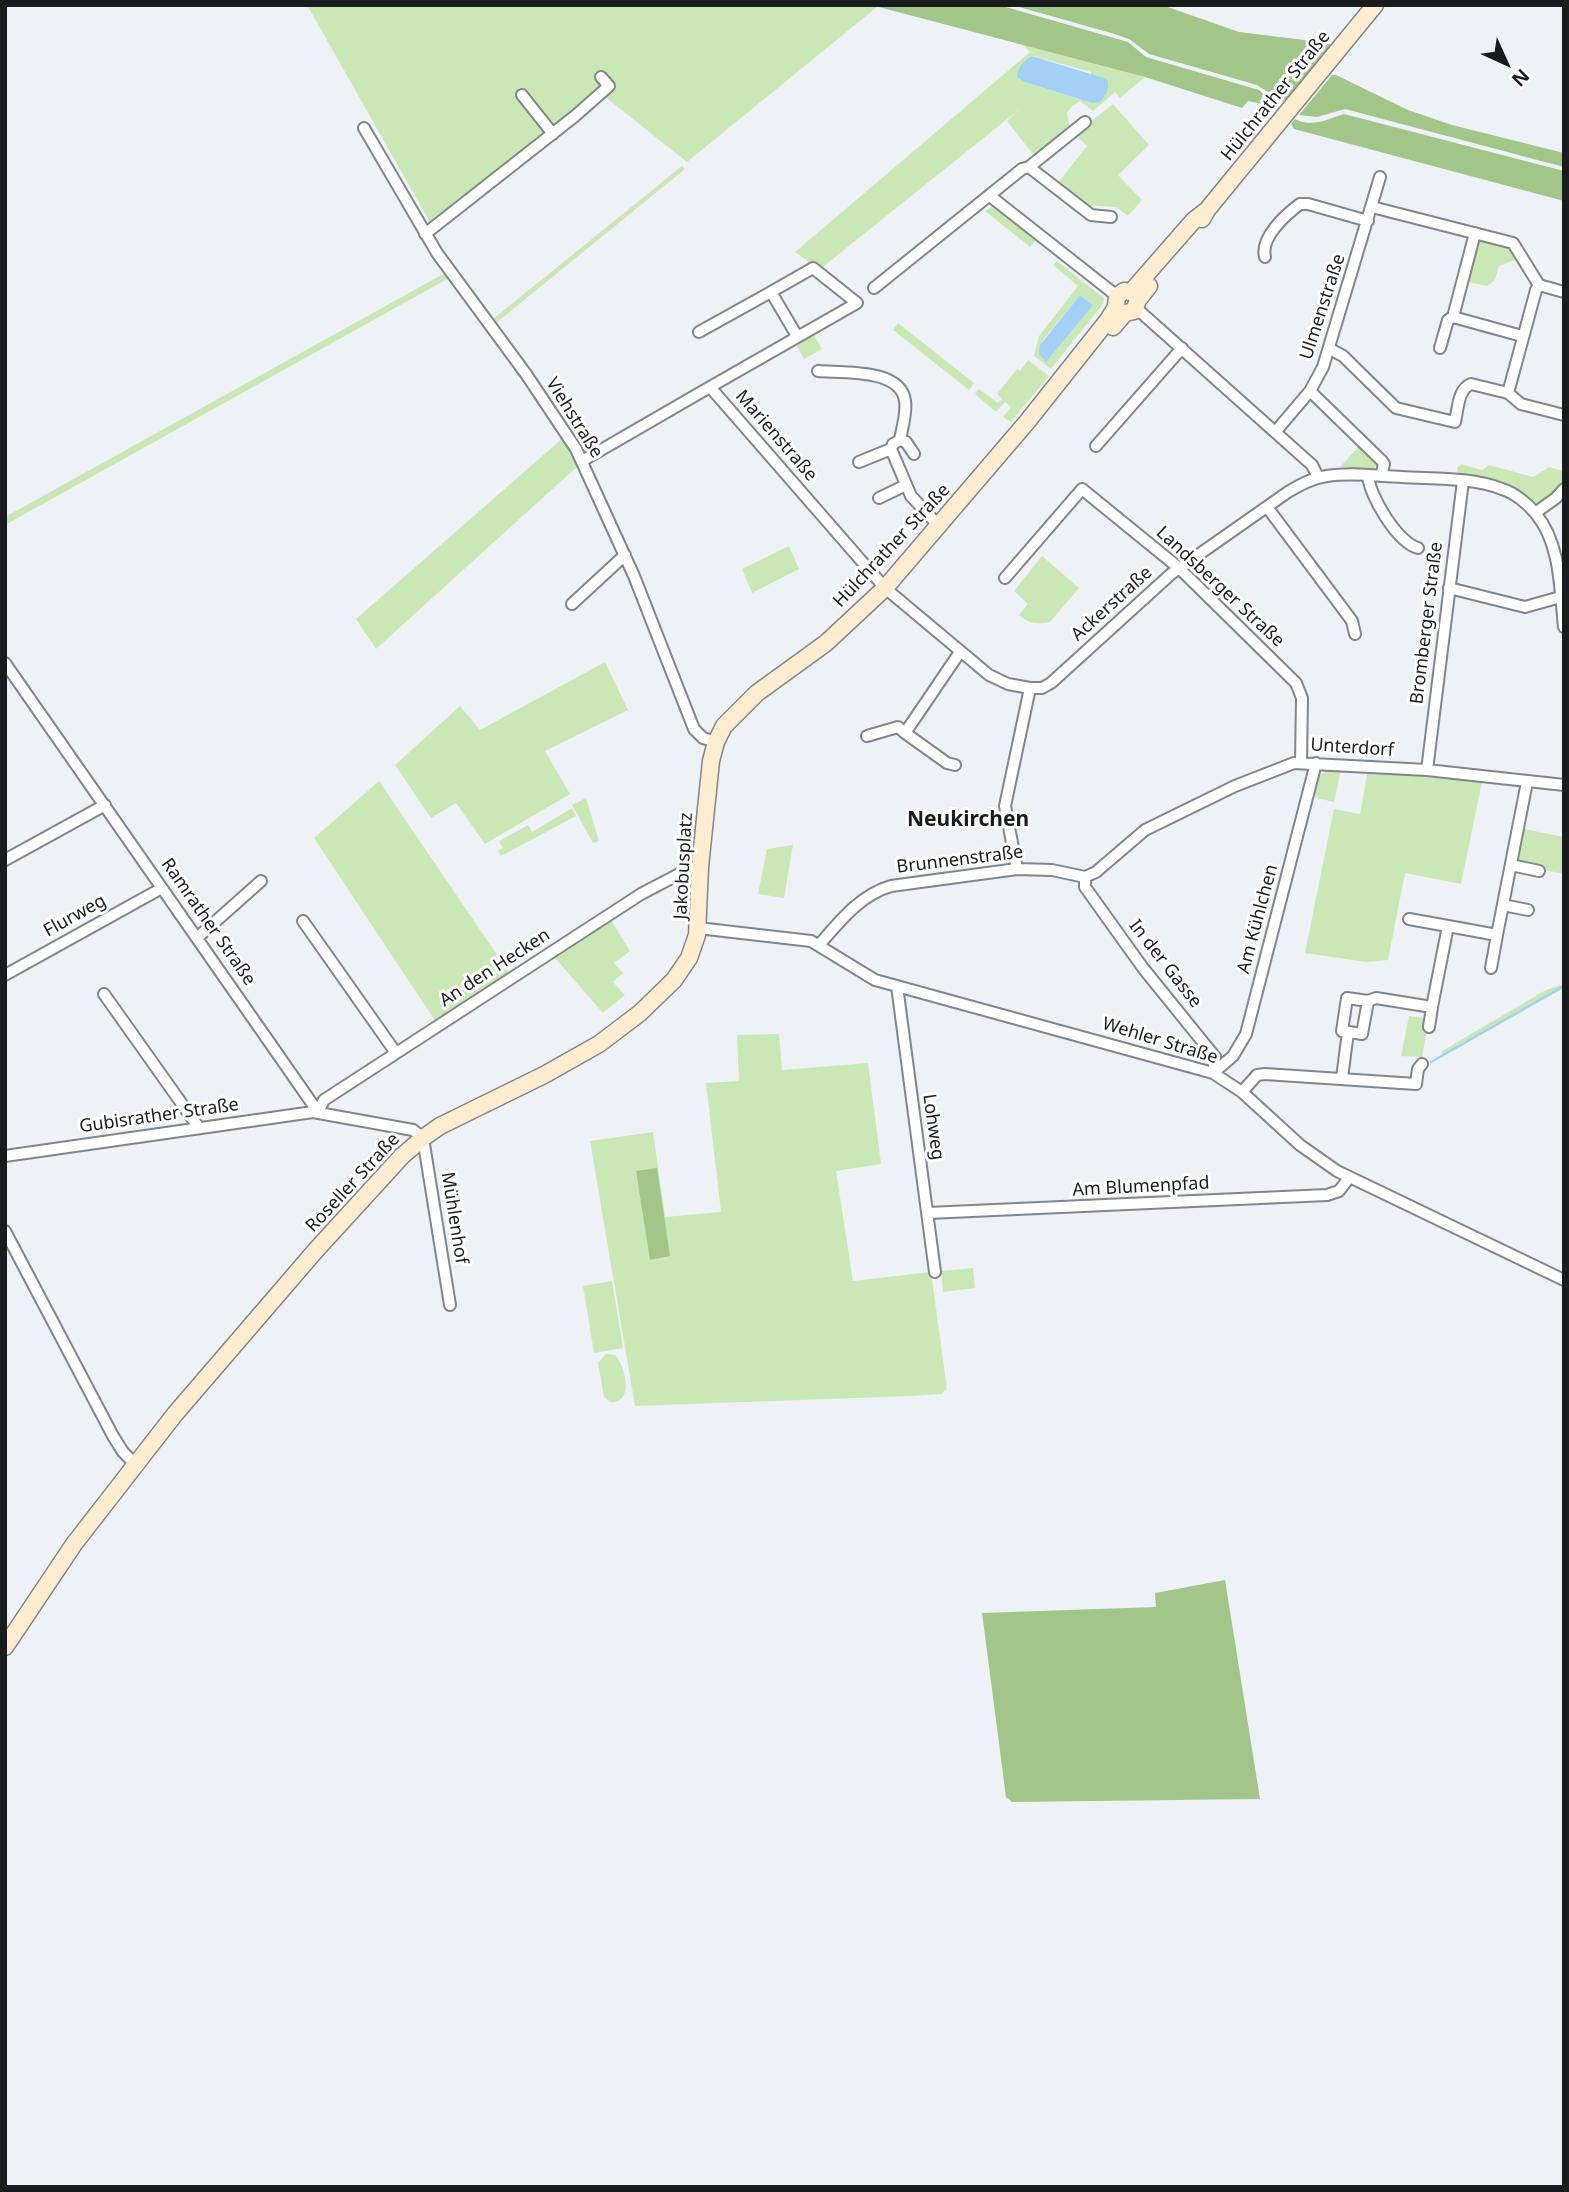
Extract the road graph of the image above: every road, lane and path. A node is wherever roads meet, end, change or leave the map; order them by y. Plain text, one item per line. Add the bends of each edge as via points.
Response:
1 (1375, 5) edge
2 (601, 77) dead end
3 (522, 95) dead end
4 (1084, 122) dead end
5 (365, 128) dead end
6 (553, 134) junction
7 (1029, 167) junction
8 (1380, 177) dead end
9 (990, 196) junction
10 (1372, 207) junction
11 (1111, 217) dead end
12 (1368, 221) junction
13 (1475, 233) junction
14 (425, 234) junction
15 (1265, 257) dead end
16 (1539, 285) junction
17 (874, 288) dead end
18 (771, 292) junction
19 (1564, 292) edge
20 (1127, 303) junction
21 (1453, 317) junction
22 (699, 332) dead end
23 (797, 336) junction
24 (1522, 336) junction
25 (1182, 348) junction
26 (1440, 348) dead end
27 (1331, 349) junction
28 (818, 371) dead end
29 (710, 387) junction
30 (1310, 391) junction
31 (1508, 393) junction
32 (1564, 415) edge
33 (1276, 431) junction
34 (900, 440) junction
35 (1097, 446) dead end
36 (891, 449) junction
37 (914, 454) dead end
38 (582, 461) junction
39 (859, 462) dead end
40 (1368, 475) junction
41 (1381, 476) junction
42 (1318, 477) junction
43 (1463, 481) junction
44 (906, 485) junction
45 (1564, 489) edge
46 (879, 498) dead end
47 (1267, 507) junction
48 (1535, 513) junction
49 (939, 526) junction
50 (1418, 548) dead end
51 (625, 555) junction
52 (1179, 568) junction
53 (1005, 578) dead end
54 (885, 588) junction
55 (1449, 589) junction
56 (1562, 596) edge
57 (572, 604) dead end
58 (1564, 627) edge
59 (1355, 635) dead end
60 (960, 652) junction
61 (5, 663) edge
62 (1030, 688) junction
63 (905, 733) junction
64 (867, 736) dead end
65 (716, 742) junction
66 (1301, 762) junction
67 (1316, 763) junction
68 (955, 765) dead end
69 (1427, 770) junction
70 (1527, 782) junction
71 (1564, 785) edge
72 (105, 805) junction
73 (5, 860) edge
74 (1511, 865) junction
75 (700, 867) junction
76 (1017, 869) junction
77 (1539, 871) dead end
78 (1085, 877) junction
79 (261, 881) dead end
80 (162, 888) junction
81 (1503, 905) junction
82 (1528, 910) dead end
83 (1409, 919) dead end
84 (303, 921) dead end
85 (1448, 926) junction
86 (698, 929) junction
87 (1497, 935) junction
88 (198, 937) junction
89 (820, 945) junction
90 (842, 960) joint
91 (1491, 968) dead end
92 (5, 975) edge
93 (897, 986) junction
94 (104, 994) dead end
95 (1368, 1001) junction
96 (1432, 1007) junction
97 (1429, 1027) dead end
98 (1348, 1032) junction
99 (396, 1053) junction
100 (1422, 1064) dead end
101 (1213, 1073) junction
102 (1342, 1078) junction
103 (1242, 1092) junction
104 (318, 1112) junction
105 (199, 1128) junction
106 (423, 1138) junction
107 (5, 1156) edge
108 (1349, 1178) junction
109 (928, 1213) junction
110 (5, 1231) edge
111 (935, 1272) dead end
112 (1564, 1280) edge
113 (450, 1305) dead end
114 (135, 1464) junction
115 (5, 1647) edge

1 - 20 street, Hülchrather Straße
2 - 6 street via 609,86
3 - 6 street
4 - 7 street
5 - 14 street, Viehstraße
6 - 14 street
7 - 9 street
7 - 11 street via 1091,215
8 - 10 street, Ulmenstraße
9 - 17 street
9 - 20 street
10 - 12 street, Ulmenstraße
10 - 13 street
12 - 15 street via 1300,204 1271,233 1263,249
12 - 27 street, Ulmenstraße
13 - 16 street via 1513,243
13 - 21 street
14 - 38 street, Viehstraße via 556,417
16 - 19 street
16 - 24 street
18 - 22 street
18 - 23 street
18 - 23 street via 813,268 857,303
20 - 25 street
20 - 49 street, Hülchrather Straße
21 - 24 street
21 - 26 street
23 - 29 street
24 - 31 street
25 - 33 street
25 - 35 street
27 - 30 street, Ulmenstraße
27 - 31 street via 1396,408 1457,425 1461,393 1467,385
28 - 34 street via 882,377 896,384 905,402
29 - 38 street, Marienstraße
29 - 54 street, Marienstraße
30 - 33 street, Ulmenstraße
30 - 41 street via 1382,461
31 - 32 street via 1521,404
33 - 42 street via 1312,465
34 - 36 street
34 - 37 street
36 - 39 street
36 - 44 street
38 - 51 street, Viehstraße
40 - 41 street, Ackerstraße
40 - 42 street, Ackerstraße
40 - 50 street via 1378,506
41 - 43 street, Ackerstraße
42 - 47 street, Ackerstraße
43 - 48 street, Ackerstraße via 1507,491
43 - 55 street, Bromberger Straße
44 - 46 street
44 - 49 street
45 - 48 street
47 - 52 street, Ackerstraße
47 - 59 street via 1352,621
48 - 56 street via 1552,544
49 - 54 street, Hülchrather Straße
51 - 57 street
51 - 65 street, Viehstraße via 695,731
52 - 53 street, Landsberger Straße via 1082,489
52 - 62 street, Ackerstraße via 1051,683
52 - 66 street, Landsberger Straße via 1299,686
54 - 60 street, Marienstraße
54 - 65 street, Hülchrather Straße via 826,643 741,706
55 - 56 street via 1525,607
55 - 69 street, Bromberger Straße
56 - 58 street
60 - 62 street, Marienstraße via 992,677
60 - 63 street
61 - 72 street, Ramrather Straße
62 - 76 street via 1005,806
63 - 64 street via 898,727
63 - 68 street
65 - 75 street, Jakobusplatz
66 - 67 street, Unterdorf
66 - 78 street, Unterdorf via 1252,778 1149,828
67 - 69 street, Unterdorf
67 - 101 street, Am Kühlchen via 1246,1034 1237,1052
69 - 70 street, Unterdorf
70 - 71 street, Unterdorf
70 - 74 street
72 - 73 street
72 - 80 street, Ramrather Straße
74 - 77 street
74 - 81 street
75 - 86 street, Jakobusplatz
75 - 99 street, An den Hecken via 641,894
76 - 78 street, Brunnenstraße
76 - 89 street, Brunnenstraße via 876,891 859,902
78 - 101 street, In der Gasse via 1085,887 1143,968 1215,1057
79 - 88 street
80 - 88 street, Ramrather Straße
80 - 92 street, Flurweg
81 - 82 street
81 - 87 street
83 - 85 street
84 - 99 street
85 - 87 street
85 - 96 street
86 - 89 street, Jakobusplatz
86 - 106 street, Roseller Straße via 681,971 621,1029
87 - 91 street
88 - 104 street, Ramrather Straße
89 - 90 street, Jakobusplatz
90 - 93 street, Wehler Straße
93 - 101 street, Wehler Straße
93 - 109 street, Lohweg
94 - 105 street
95 - 96 street via 1376,998
95 - 98 street via 1362,1034
95 - 98 street via 1347,998 1342,1031
96 - 97 street
98 - 102 street
99 - 104 street, An den Hecken via 324,1100
100 - 102 street via 1416,1084
101 - 103 street, Wehler Straße
102 - 103 street via 1263,1074
103 - 108 street, Wehler Straße via 1300,1145
104 - 105 street, Gubisrather Straße
104 - 106 street via 407,1128
105 - 107 street, Gubisrather Straße
106 - 113 street, Mühlenhof
106 - 114 street, Roseller Straße via 316,1250
108 - 109 street, Am Blumenpfad via 1327,1195
108 - 112 street, Wehler Straße
109 - 111 street, Lohweg
110 - 114 street via 108,1428
114 - 115 street, Roseller Straße via 60,1563

